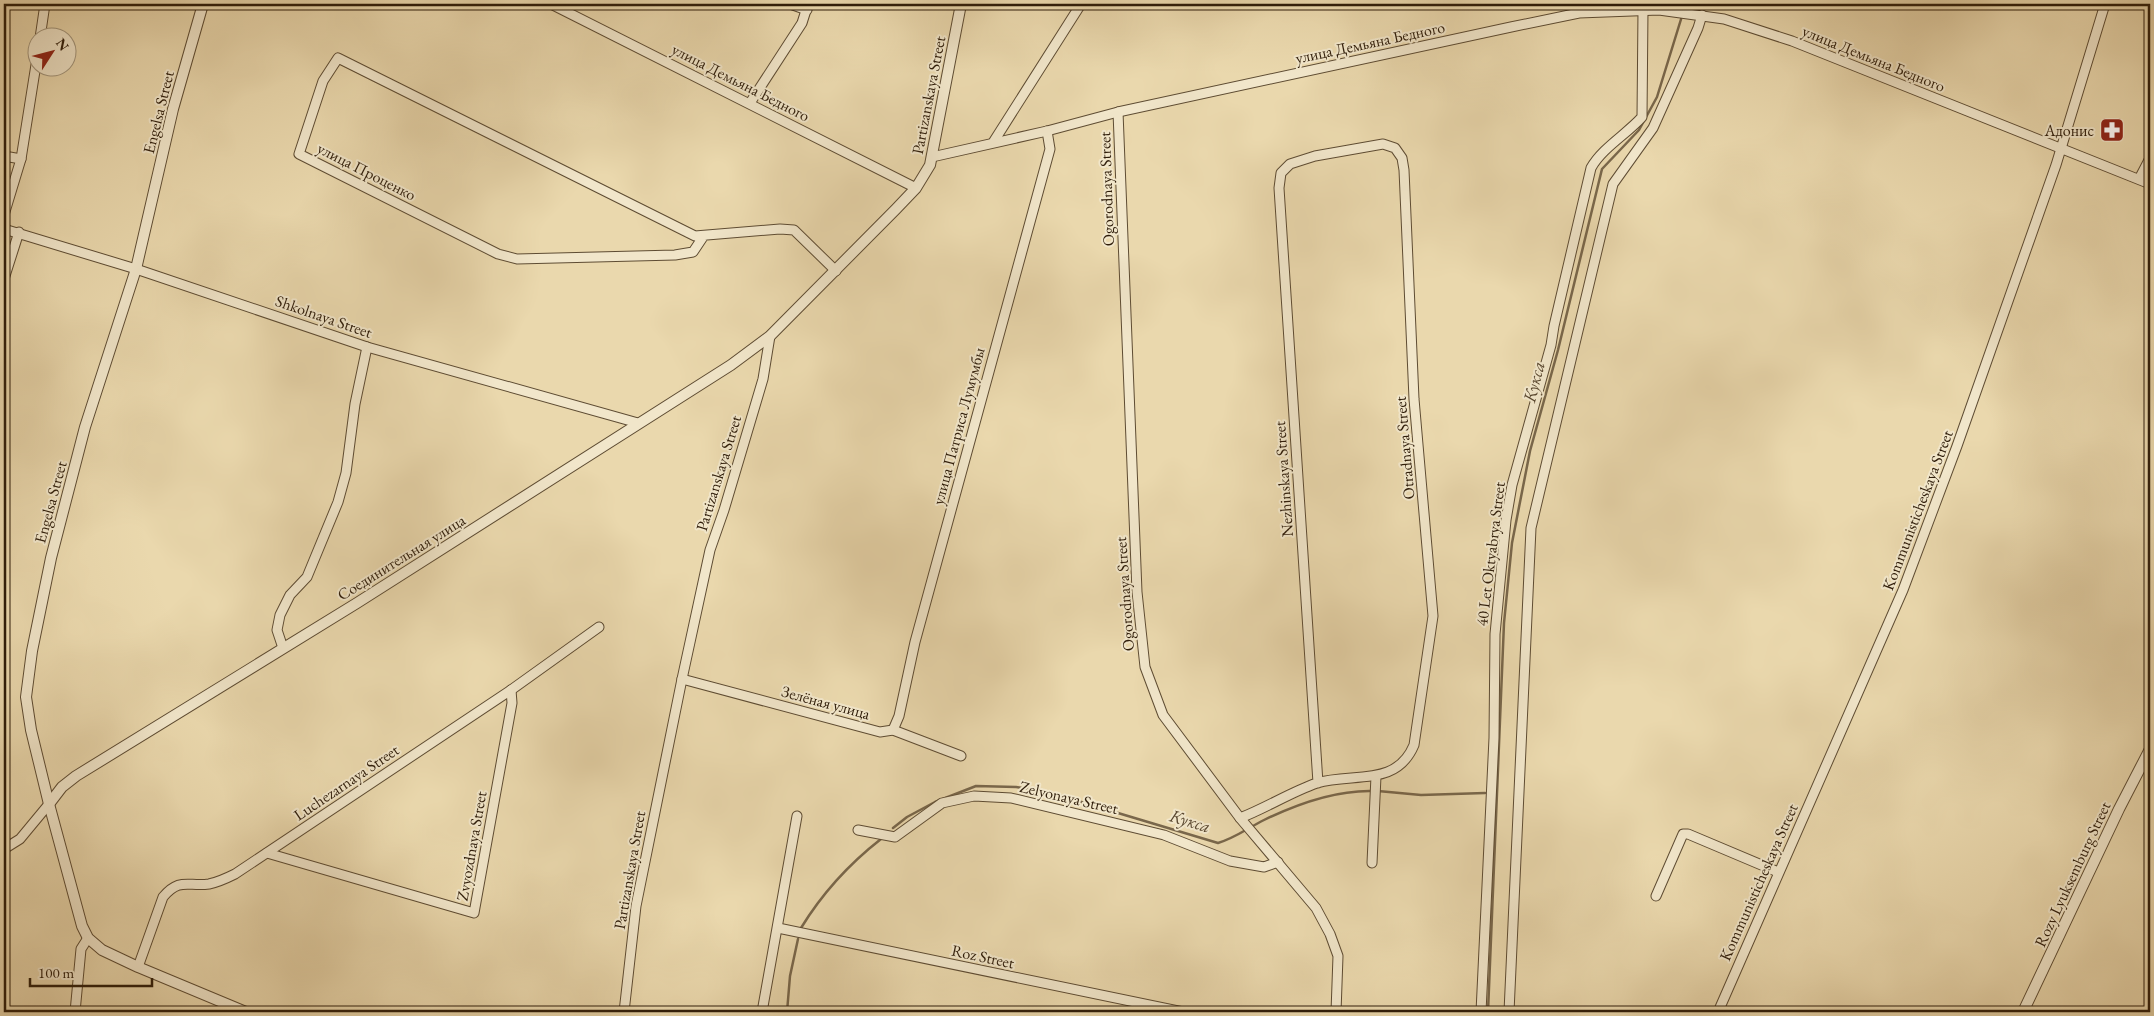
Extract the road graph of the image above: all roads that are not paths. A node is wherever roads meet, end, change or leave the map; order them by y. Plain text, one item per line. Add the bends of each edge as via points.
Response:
1 (45, 4) edge
2 (203, 4) edge
3 (551, 4) edge
4 (790, 4) edge
5 (961, 4) edge
6 (1082, 4) edge
7 (2105, 4) edge
8 (807, 7) edge
9 (1643, 10) junction
10 (1702, 15) junction
11 (41, 28) edge
12 (34, 78) edge
13 (750, 103) junction
14 (1118, 112) junction
15 (1047, 131) junction
16 (994, 141) junction
17 (2060, 148) junction
18 (4, 156) edge
19 (932, 157) junction
20 (2150, 158) edge
21 (21, 159) junction
22 (1281, 173) joint
23 (2140, 180) junction
24 (2150, 184) edge
25 (916, 188) junction
26 (4, 215) edge
27 (4, 228) edge
28 (18, 232) junction
29 (703, 236) junction
30 (136, 268) junction
31 (836, 271) junction
32 (4, 279) edge
33 (770, 336) junction
34 (368, 347) junction
35 (638, 423) junction
36 (599, 626) dead end
37 (283, 648) junction
38 (682, 679) junction
39 (511, 690) junction
40 (893, 730) junction
41 (2150, 749) edge
42 (961, 756) dead end
43 (1376, 776) junction
44 (1318, 783) junction
45 (48, 804) junction
46 (797, 816) dead end
47 (1243, 821) junction
48 (858, 830) dead end
49 (4, 849) edge
50 (267, 853) junction
51 (1278, 862) junction
52 (1372, 863) dead end
53 (1778, 872) junction
54 (1656, 896) dead end
55 (778, 928) junction
56 (88, 938) junction
57 (138, 967) junction
58 (75, 1012) edge
59 (246, 1012) edge
60 (624, 1012) edge
61 (762, 1012) edge
62 (1183, 1012) edge
63 (1336, 1012) edge
64 (1481, 1012) edge
65 (1509, 1012) edge
66 (1718, 1012) edge
67 (2023, 1012) edge

1 - 11 street
2 - 30 street, Engelsa Street via 173,109
3 - 13 street, улица Демьяна Бедного
4 - 8 street
5 - 19 street, Partizanskaya Street
6 - 16 street
7 - 17 street, Kommunisticheskaya Street
8 - 13 street via 802,23
9 - 10 street, улица Демьяна Бедного
9 - 14 street, улица Демьяна Бедного via 1579,13
9 - 64 street, 40 Let Oktyabrya Street via 1642,117 1595,160 1591,168 1551,345 1512,485 1506,520 1495,634 1494,738
10 - 17 street, улица Демьяна Бедного via 1792,41
10 - 65 street via 1653,128 1613,184 1531,528
12 - 21 street
13 - 25 street, улица Демьяна Бедного
14 - 15 street, улица Демьяна Бедного
14 - 47 street, Ogorodnaya Street via 1137,592 1145,667 1163,715
15 - 16 street, улица Демьяна Бедного
15 - 40 street, улица Патриса Лумумбы via 1050,149
16 - 19 street, улица Демьяна Бедного
17 - 23 street, улица Демьяна Бедного
17 - 53 street, Kommunisticheskaya Street via 1958,446 1906,582
18 - 21 street
19 - 25 street, Partizanskaya Street
20 - 23 street
21 - 26 street
22 - 43 street, Otradnaya Street via 1290,164 1315,156 1383,144 1395,148 1402,158 1404,170 1414,399 1433,616 1414,745 1409,757
22 - 44 street, Nezhinskaya Street
23 - 24 street, улица Демьяна Бедного
25 - 31 street, Partizanskaya Street
27 - 28 street, Shkolnaya Street
28 - 30 street, Shkolnaya Street
28 - 32 street
29 - 29 street, улица Проценко via 695,236 338,58 323,81 299,154 498,254 516,259 674,255 693,252
29 - 31 street, улица Проценко via 722,232 794,230
30 - 34 street, Shkolnaya Street
30 - 45 street, Engelsa Street via 85,427 51,558 32,651 26,696
31 - 33 street, Partizanskaya Street
33 - 35 street, Соединительная улица
33 - 38 street, Partizanskaya Street via 762,379 710,550
34 - 35 street, Shkolnaya Street
34 - 37 street via 338,502 307,576 290,596 280,615 277,630
35 - 37 street, Соединительная улица
36 - 39 street, Luchezarnaya Street
37 - 45 street, Соединительная улица via 76,776
38 - 40 street, Зелёная улица via 880,732
38 - 60 street, Partizanskaya Street via 636,906
39 - 50 street, Luchezarnaya Street
39 - 50 street, Zvyozdnaya Street via 512,703 474,913
40 - 42 street, Зелёная улица
41 - 67 street, Rozy Lyuksemburg Street
43 - 44 street
43 - 52 street
44 - 47 street
45 - 49 street via 20,839
45 - 56 street, Engelsa Street
46 - 55 street
47 - 51 street, Ogorodnaya Street
48 - 51 street, Zelyonaya Street via 895,837 942,803 974,796 1011,798 1164,835 1230,861 1264,867
50 - 57 street, Luchezarnaya Street via 223,880 171,887 163,897
51 - 63 street, Ogorodnaya Street via 1316,908 1330,934 1338,956
53 - 54 street via 1683,834
53 - 66 street, Kommunisticheskaya Street
55 - 61 street
55 - 62 street, Roz Street
56 - 57 street via 102,950
56 - 58 street via 81,949
57 - 59 street

